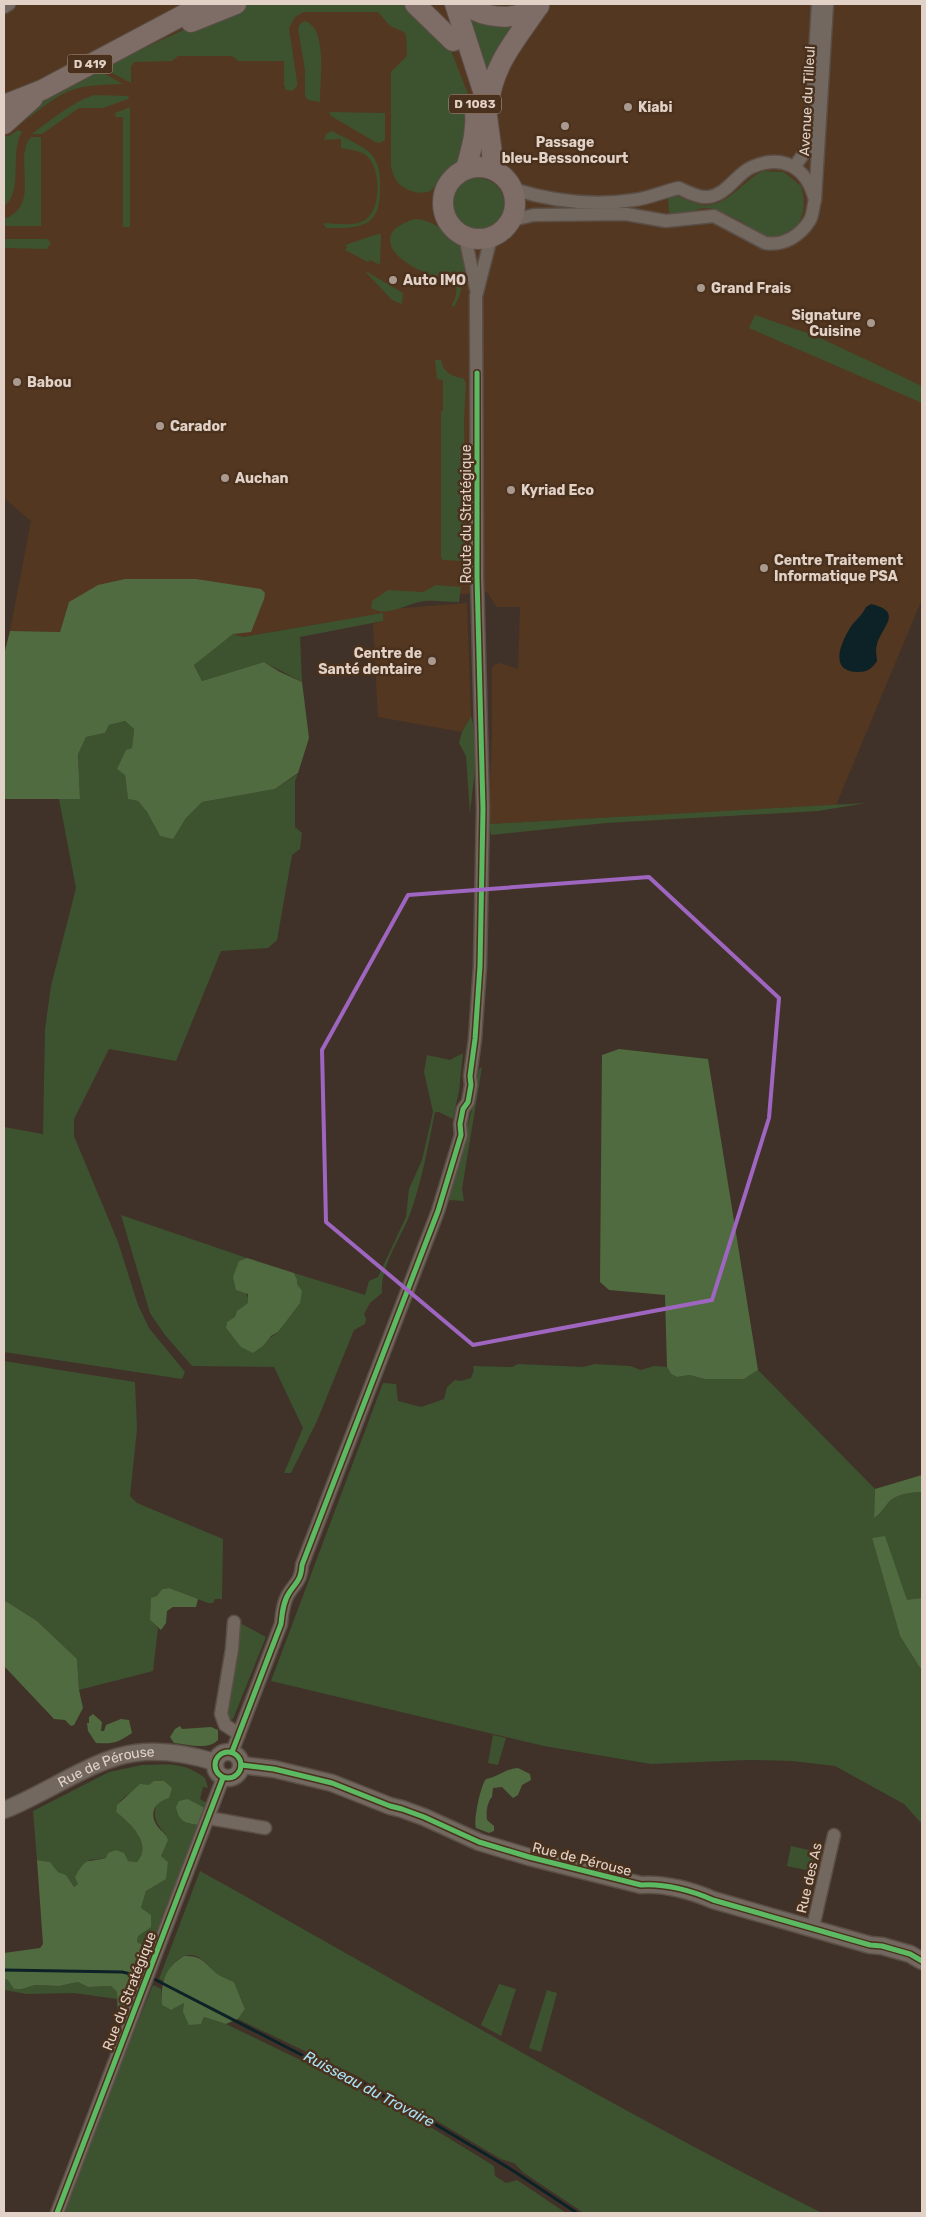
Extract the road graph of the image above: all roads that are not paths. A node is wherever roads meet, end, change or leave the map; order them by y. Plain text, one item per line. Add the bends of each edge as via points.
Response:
1 (9, 4) edge
2 (204, 4) edge
3 (236, 4) edge
4 (415, 4) edge
5 (442, 4) edge
6 (454, 4) edge
7 (462, 4) edge
8 (818, 4) edge
9 (827, 4) edge
10 (541, 6) edge
11 (4, 7) edge
12 (139, 39) junction
13 (453, 41) junction
14 (42, 90) junction
15 (4, 105) edge
16 (487, 112) junction
17 (4, 124) edge
18 (794, 167) junction
19 (466, 169) junction
20 (498, 172) junction
21 (512, 189) junction
22 (815, 200) junction
23 (512, 220) junction
24 (465, 237) junction
25 (491, 238) junction
26 (476, 290) junction
27 (234, 1622) dead end
28 (239, 1734) junction
29 (236, 1759) junction
30 (215, 1762) junction
31 (223, 1778) junction
32 (4, 1810) edge
33 (209, 1818) junction
34 (265, 1828) dead end
35 (834, 1835) dead end
36 (813, 1928) junction
37 (922, 1961) edge
38 (57, 2213) edge

1 - 11 street
2 - 12 main road, D 419
3 - 12 main road
4 - 13 main road
5 - 13 main road, D 1083
6 - 16 main road, D 1083
7 - 10 main road via 492,17 514,16
8 - 18 street, Avenue du Tilleul via 810,137 808,148
9 - 22 street, Avenue du Tilleul
10 - 16 main road via 501,60
12 - 14 main road, D 419
13 - 19 main road, D 1083 via 468,76 474,102 476,128
14 - 15 main road, D 419
14 - 17 main road, D 419
16 - 20 main road, D 1083 via 493,161
18 - 21 street, Avenue du Tilleul via 776,161 752,167 722,191 709,197 690,194 679,188 636,200 595,202 552,199
18 - 22 street, Avenue du Tilleul via 811,187
19 - 20 main road via 488,168
19 - 24 main road via 446,187 442,206 449,225
20 - 21 main road
21 - 23 main road via 515,204
22 - 23 street, Avenue du Tilleul via 811,218 799,233 774,244 765,243 714,216 666,221 626,214 534,215
23 - 25 main road
24 - 25 main road
24 - 26 street, Route du Stratégique
25 - 26 street, Route du Stratégique
26 - 28 street, Route du Stratégique via 477,578 483,809 480,966 468,1102 463,1109 461,1135 438,1212 309,1548 302,1574 282,1610 281,1624
27 - 28 street via 221,1714 225,1725
28 - 29 street, Route du Stratégique
29 - 30 street via 223,1753
29 - 31 street via 238,1773
29 - 36 street, Rue de Pérouse via 332,1783 424,1817 479,1842 529,1858 641,1885 652,1884 702,1895
30 - 31 street via 217,1772
30 - 32 street, Rue de Pérouse via 180,1754 134,1753 98,1764
31 - 33 street, Rue du Stratégique
33 - 34 street
33 - 38 street, Rue du Stratégique
35 - 36 street, Rue des As
36 - 37 street, Rue de Pérouse via 902,1951

